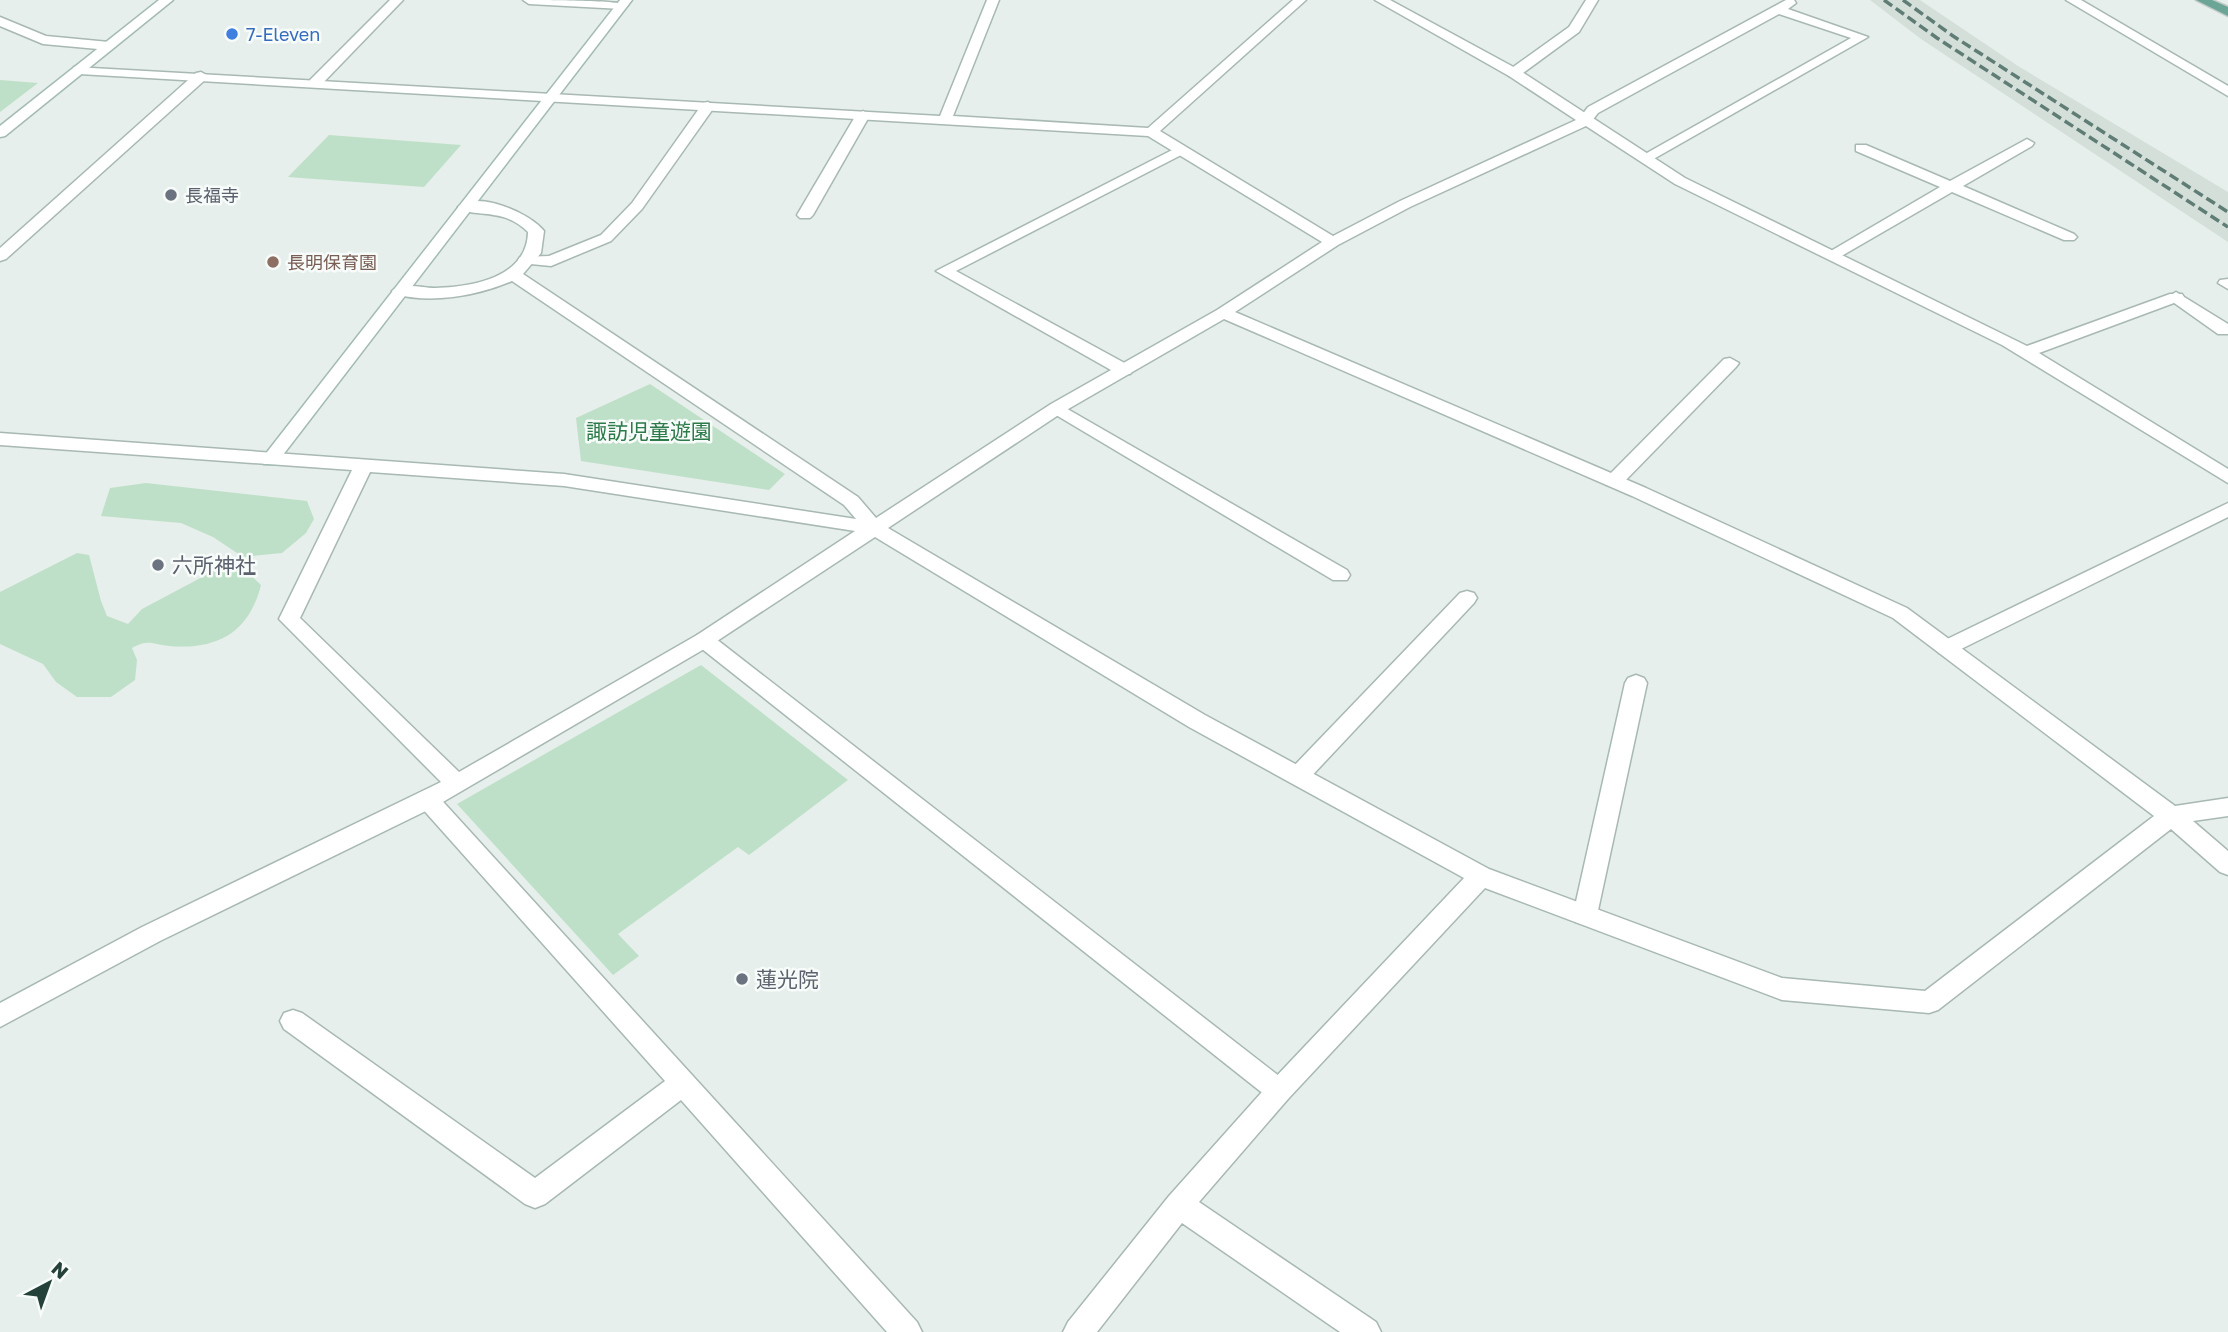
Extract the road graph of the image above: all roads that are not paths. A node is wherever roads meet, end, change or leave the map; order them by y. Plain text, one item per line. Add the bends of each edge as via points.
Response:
1 (167, 0) edge
2 (397, 0) edge
3 (529, 0) edge
4 (993, 0) edge
5 (1300, 0) edge
6 (1381, 0) edge
7 (1592, 0) edge
8 (1796, 0) edge
9 (2072, 0) edge
10 (2202, 0) edge
11 (624, 2) edge
12 (1779, 10) junction
13 (2228, 12) edge
14 (0, 21) edge
15 (110, 46) junction
16 (79, 70) junction
17 (1514, 73) junction
18 (201, 76) junction
19 (315, 83) junction
20 (2228, 92) edge
21 (552, 97) junction
22 (708, 106) junction
23 (863, 116) junction
24 (1586, 119) junction
25 (945, 120) junction
26 (0, 132) edge
27 (1151, 132) junction
28 (2027, 143) dead end
29 (1861, 148) dead end
30 (1180, 150) junction
31 (1645, 158) junction
32 (1951, 187) junction
33 (466, 207) junction
34 (805, 215) dead end
35 (2069, 237) dead end
36 (1333, 242) junction
37 (1832, 255) junction
38 (0, 257) edge
39 (526, 260) junction
40 (511, 273) junction
41 (400, 291) junction
42 (1223, 313) junction
43 (2228, 329) edge
44 (2026, 352) junction
45 (1730, 363) dead end
46 (1124, 370) junction
47 (1057, 408) junction
48 (0, 439) edge
49 (270, 460) junction
50 (363, 466) junction
51 (2228, 477) edge
52 (1614, 481) junction
53 (2228, 509) edge
54 (874, 528) junction
55 (1340, 575) dead end
56 (1468, 598) dead end
57 (704, 640) junction
58 (1946, 648) junction
59 (1636, 683) dead end
60 (1298, 776) junction
61 (456, 783) junction
62 (428, 800) junction
63 (2228, 807) edge
64 (2171, 816) junction
65 (2228, 865) edge
66 (1481, 876) junction
67 (1585, 915) junction
68 (0, 1016) edge
69 (293, 1021) dead end
70 (683, 1083) junction
71 (1279, 1091) junction
72 (1179, 1205) junction
73 (907, 1332) edge
74 (1078, 1332) edge
75 (1366, 1332) edge

1 - 15 street
2 - 19 street
3 - 11 street
4 - 25 street
5 - 27 street
6 - 17 street
7 - 17 street via 1574,29
8 - 12 street
9 - 20 street
10 - 13 main road
11 - 21 street
12 - 24 street via 1593,110
12 - 31 street via 1862,37
14 - 15 street via 44,40
15 - 16 street
16 - 18 street
16 - 26 street
17 - 24 street
18 - 19 street
18 - 38 street
19 - 21 street
21 - 22 street
21 - 33 street
22 - 23 street
22 - 39 street via 636,206 606,237 551,261
23 - 25 street
23 - 34 street
24 - 31 street
24 - 36 street
25 - 27 street
27 - 30 street
28 - 32 street
29 - 32 street
30 - 36 street
30 - 46 street via 944,271
31 - 37 street via 1680,181
32 - 35 street
32 - 37 street
33 - 39 street via 490,207 524,217 536,231 534,252
33 - 41 street
36 - 42 street
37 - 44 street
39 - 40 street
40 - 41 street via 479,288 450,294
40 - 54 street via 851,501
41 - 49 street
42 - 46 street
42 - 52 street
43 - 44 street via 2176,297
44 - 51 street
45 - 52 street
46 - 47 street
47 - 54 street
47 - 55 street
48 - 49 street
49 - 50 street
50 - 54 street via 564,480
50 - 61 street via 289,619
52 - 58 street via 1900,613
53 - 58 street
54 - 57 street
54 - 60 street via 1197,721
56 - 60 street
57 - 61 street
57 - 71 street
58 - 64 street
59 - 67 street
60 - 66 street
61 - 62 street
62 - 68 street via 152,934
62 - 70 street
63 - 64 street
64 - 65 street
64 - 67 street via 1929,1002 1782,989
66 - 67 street
66 - 71 street
69 - 70 street via 535,1195
70 - 73 street
71 - 72 street
72 - 74 street
72 - 75 street

